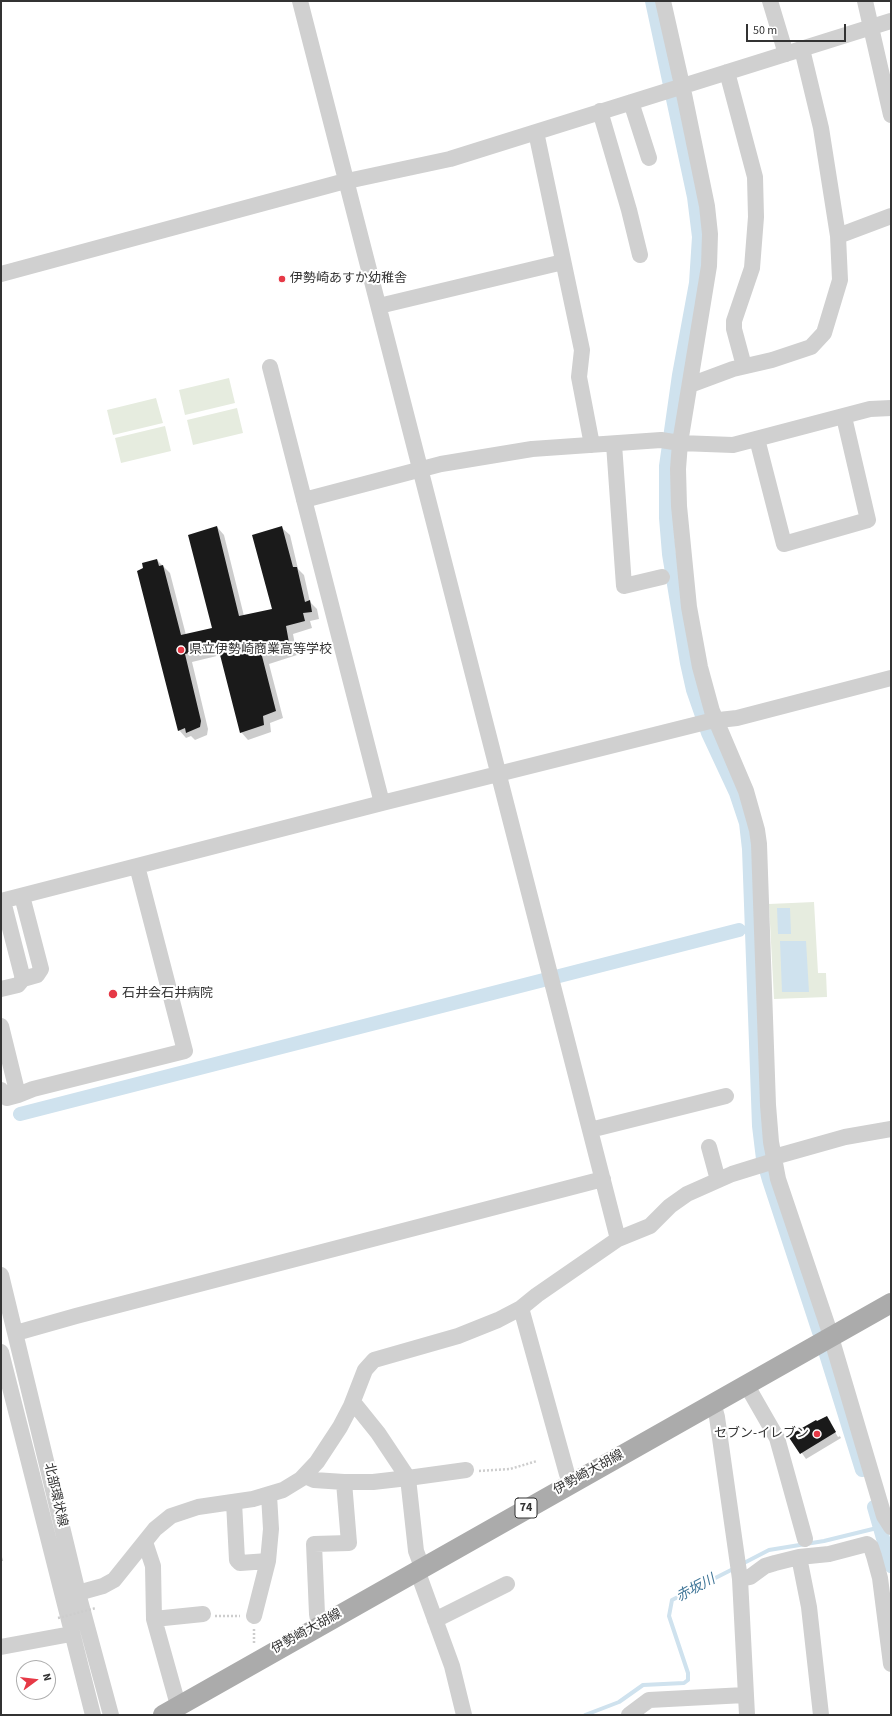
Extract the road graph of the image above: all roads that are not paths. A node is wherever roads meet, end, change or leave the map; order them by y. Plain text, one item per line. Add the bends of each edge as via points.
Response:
1 (300, 1) edge
2 (663, 1) edge
3 (770, 1) edge
4 (865, 1) edge
5 (891, 21) edge
6 (870, 27) junction
7 (802, 49) junction
8 (786, 54) junction
9 (727, 72) junction
10 (683, 85) junction
11 (632, 102) junction
12 (600, 111) junction
13 (891, 115) edge
14 (536, 132) junction
15 (649, 158) dead end
16 (346, 181) junction
17 (891, 219) edge
18 (838, 236) junction
19 (640, 255) dead end
20 (563, 262) junction
21 (1, 274) edge
22 (379, 306) junction
23 (744, 366) junction
24 (270, 367) dead end
25 (690, 386) junction
26 (891, 408) edge
27 (844, 417) junction
28 (757, 439) junction
29 (680, 443) junction
30 (614, 444) junction
31 (592, 445) junction
32 (422, 469) junction
33 (304, 500) junction
34 (662, 577) dead end
35 (891, 678) edge
36 (707, 722) junction
37 (499, 773) junction
38 (382, 803) junction
39 (137, 866) junction
40 (22, 896) junction
41 (2, 901) edge
42 (23, 979) junction
43 (1, 990) edge
44 (1, 1026) edge
45 (1, 1090) edge
46 (18, 1094) junction
47 (726, 1096) dead end
48 (891, 1129) edge
49 (590, 1130) junction
50 (709, 1147) dead end
51 (766, 1163) junction
52 (603, 1179) junction
53 (718, 1180) junction
54 (618, 1239) junction
55 (1, 1275) edge
56 (891, 1303) edge
57 (521, 1308) junction
58 (16, 1333) junction
59 (830, 1338) junction
60 (1, 1352) edge
61 (746, 1384) junction
62 (6, 1392) edge
63 (353, 1402) junction
64 (713, 1403) junction
65 (466, 1470) road end
66 (305, 1476) junction
67 (408, 1478) junction
68 (344, 1482) junction
69 (572, 1482) junction
70 (269, 1495) junction
71 (234, 1502) junction
72 (891, 1527) edge
73 (805, 1539) dead end
74 (145, 1542) junction
75 (799, 1557) junction
76 (268, 1561) junction
77 (419, 1569) junction
78 (740, 1579) junction
79 (507, 1584) dead end
80 (78, 1593) junction
81 (203, 1614) road end
82 (254, 1616) road end
83 (154, 1619) junction
84 (435, 1620) junction
85 (319, 1626) junction
86 (71, 1634) junction
87 (1, 1647) edge
88 (891, 1664) edge
89 (745, 1695) junction
90 (170, 1710) edge
91 (92, 1715) edge
92 (111, 1715) edge
93 (464, 1715) edge
94 (629, 1715) edge
95 (747, 1715) edge
96 (821, 1715) edge

1 - 16 street
2 - 10 street
3 - 8 street
4 - 6 street
5 - 6 street
6 - 7 street
6 - 13 street
7 - 8 street
7 - 18 street via 821,128
8 - 9 street
9 - 10 street
9 - 23 street via 755,177 756,217 752,268 734,321
10 - 11 street
10 - 25 street via 710,234 709,266
11 - 12 street
11 - 15 street
12 - 14 street
12 - 19 street
14 - 16 street via 450,159
14 - 20 street
16 - 21 street
16 - 22 street
17 - 18 street
18 - 23 street via 840,280 824,333 811,347
20 - 22 street
20 - 31 street via 582,350 579,377
22 - 32 street
23 - 25 street
24 - 33 street
25 - 29 street
26 - 27 street via 870,409
27 - 28 street
27 - 28 street via 868,520 784,544
28 - 29 street via 733,445
29 - 30 street via 661,440
29 - 36 street via 679,506 689,607
30 - 31 street
30 - 34 street via 624,586
31 - 32 street via 532,449
32 - 33 street
32 - 37 street
33 - 38 street
35 - 36 street via 737,718
36 - 37 street
36 - 51 street via 746,791 754,813 759,844 768,1105
37 - 38 street
37 - 49 street
38 - 39 street
39 - 40 street
39 - 46 street via 186,1051
40 - 41 street
40 - 42 street via 40,969 37,975
41 - 42 street
42 - 43 street via 18,985
44 - 46 street
45 - 46 street via 7,1098
47 - 49 street
48 - 51 street via 845,1137
49 - 52 street
50 - 53 street
51 - 53 street
51 - 59 street via 778,1179
52 - 54 street
52 - 58 street
53 - 54 street via 681,1197 650,1226
54 - 57 street
55 - 58 street, 北部環状線
56 - 59 main road, 伊勢崎大胡線 / 74
57 - 63 street via 478,1329 374,1360 365,1370
57 - 69 street via 567,1474
58 - 80 street, 北部環状線
59 - 61 main road, 伊勢崎大胡線 / 74
59 - 72 street via 884,1516
60 - 62 street, 北部環状線
61 - 64 main road, 伊勢崎大胡線 / 74
61 - 73 street via 777,1438
62 - 86 street, 北部環状線
63 - 66 street via 333,1438
63 - 67 street via 378,1433
64 - 69 main road, 伊勢崎大胡線 / 74
64 - 78 street
65 - 67 street
66 - 68 street via 314,1480
66 - 70 street
67 - 68 street
67 - 77 street
68 - 85 street via 349,1543 314,1544
69 - 77 main road, 伊勢崎大胡線 / 74
70 - 71 street
70 - 76 street via 271,1529
71 - 74 street via 180,1512 163,1522
71 - 76 street via 237,1560
74 - 80 street via 114,1580
74 - 83 street via 153,1566
75 - 78 street via 765,1566 750,1577
75 - 88 street via 829,1554 867,1544 871,1547 880,1578
75 - 96 street via 809,1607
76 - 82 street
77 - 84 street
77 - 85 main road, 伊勢崎大胡線 / 74
78 - 89 street
79 - 84 street
80 - 92 street, 北部環状線
81 - 83 street
83 - 90 street
84 - 93 street via 452,1666
85 - 90 main road, 伊勢崎大胡線 / 74
86 - 87 street
86 - 91 street, 北部環状線
89 - 94 street via 649,1700
89 - 95 street

